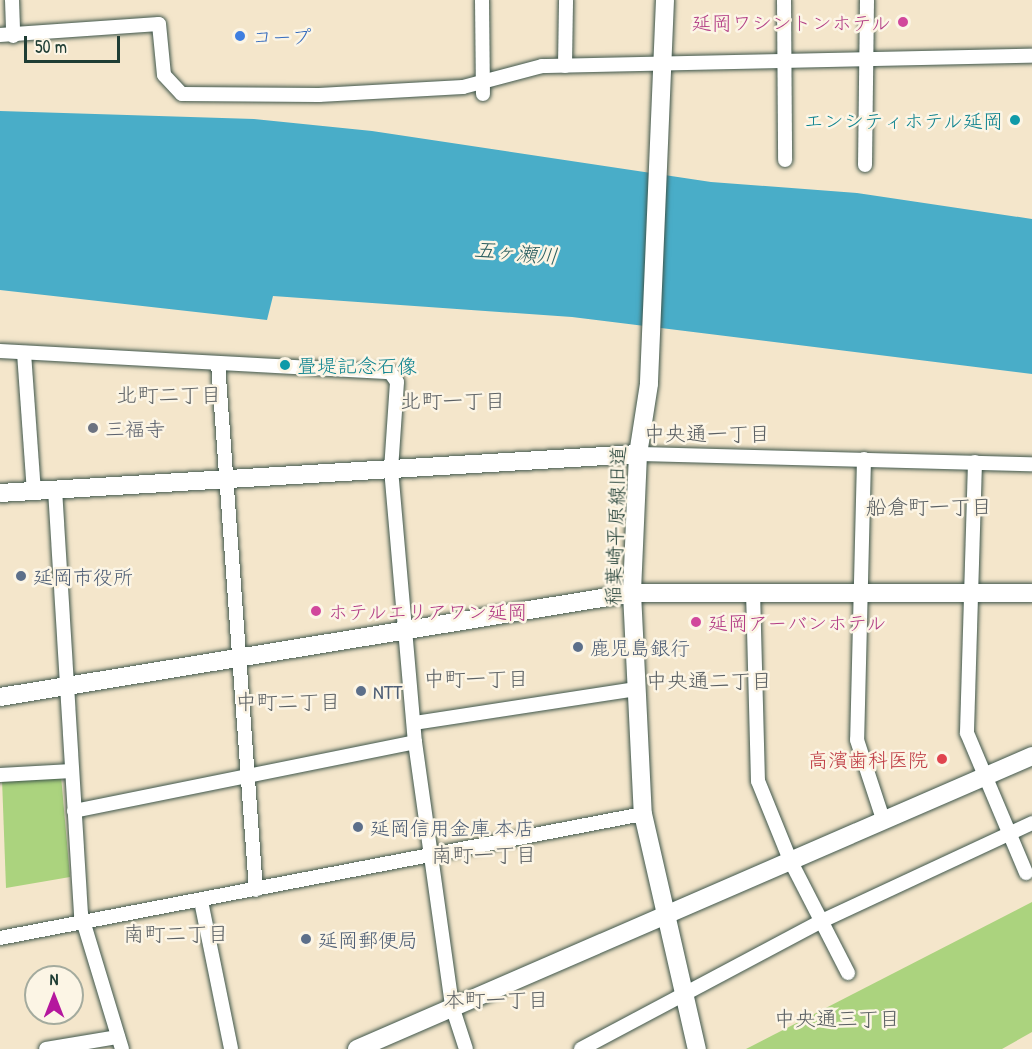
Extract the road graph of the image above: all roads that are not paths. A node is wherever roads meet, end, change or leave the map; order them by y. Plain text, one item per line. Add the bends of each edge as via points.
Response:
1 (12, 0) edge
2 (482, 0) edge
3 (566, 0) edge
4 (665, 0) edge
5 (784, 0) edge
6 (867, 0) edge
7 (7, 36) edge
8 (1032, 56) edge
9 (867, 60) junction
10 (786, 62) junction
11 (662, 64) junction
12 (565, 66) junction
13 (485, 78) junction
14 (483, 94) dead end
15 (785, 160) dead end
16 (865, 165) dead end
17 (0, 351) edge
18 (24, 353) junction
19 (218, 363) junction
20 (638, 454) junction
21 (864, 459) junction
22 (975, 462) junction
23 (1032, 464) edge
24 (391, 469) junction
25 (226, 477) junction
26 (55, 489) junction
27 (34, 491) junction
28 (0, 493) edge
29 (753, 591) junction
30 (860, 591) junction
31 (632, 592) junction
32 (971, 592) junction
33 (1032, 593) edge
34 (405, 628) junction
35 (239, 657) junction
36 (66, 686) junction
37 (637, 689) junction
38 (0, 697) edge
39 (414, 723) junction
40 (416, 742) junction
41 (1032, 756) edge
42 (72, 771) junction
43 (0, 775) edge
44 (249, 776) junction
45 (984, 776) junction
46 (74, 811) junction
47 (643, 814) junction
48 (883, 819) junction
49 (1032, 823) edge
50 (1009, 832) junction
51 (432, 856) junction
52 (790, 860) junction
53 (1026, 873) dead end
54 (256, 890) junction
55 (201, 901) junction
56 (667, 914) junction
57 (822, 921) junction
58 (84, 922) junction
59 (0, 938) edge
60 (848, 974) dead end
61 (685, 996) junction
62 (452, 1006) junction
63 (120, 1043) edge
64 (696, 1045) edge
65 (46, 1049) edge
66 (231, 1049) edge
67 (357, 1049) edge
68 (466, 1049) edge
69 (581, 1049) edge

1 - 7 street
2 - 13 street
3 - 12 street
4 - 11 street, 稲葉崎平原線旧道
5 - 10 street
6 - 9 street
7 - 13 street via 159,24 164,75 182,94 319,95 463,87
8 - 9 street
9 - 10 street
9 - 16 street
10 - 11 street
10 - 15 street
11 - 12 street
11 - 20 street, 稲葉崎平原線旧道 via 649,384
12 - 13 street
13 - 14 street
17 - 18 street
18 - 19 street
18 - 27 street
19 - 24 street via 390,372 397,382
19 - 25 street
20 - 21 street
20 - 24 street
20 - 31 street, 稲葉崎平原線旧道
21 - 22 street
21 - 30 street
22 - 23 street
22 - 32 street
24 - 25 street
24 - 34 street
25 - 26 street
25 - 35 street
26 - 27 street
26 - 36 street
27 - 28 street
29 - 30 street
29 - 31 street
29 - 52 street via 754,753 758,781
30 - 32 street
30 - 48 street via 857,740
31 - 34 street
31 - 37 street, 稲葉崎平原線旧道
32 - 33 street
32 - 45 street via 967,734
34 - 35 street
34 - 39 street
35 - 36 street
35 - 44 street
36 - 38 street
36 - 42 street
37 - 39 street
37 - 47 street, 稲葉崎平原線旧道
39 - 40 street
40 - 44 street
40 - 51 street
41 - 45 street
42 - 43 street
42 - 46 street
44 - 46 street
44 - 54 street
45 - 48 street
45 - 50 street
46 - 58 street
47 - 51 street
47 - 56 street, 稲葉崎平原線旧道
48 - 52 street
49 - 50 street
50 - 53 street
50 - 57 street
51 - 54 street
51 - 62 street
52 - 56 street
52 - 57 street
54 - 55 street
55 - 58 street
55 - 66 street
56 - 61 street, 稲葉崎平原線旧道
56 - 62 street
57 - 60 street
57 - 61 street
58 - 59 street
58 - 63 street
61 - 64 street, 稲葉崎平原線旧道
61 - 69 street
62 - 67 street
62 - 68 street
63 - 65 street

